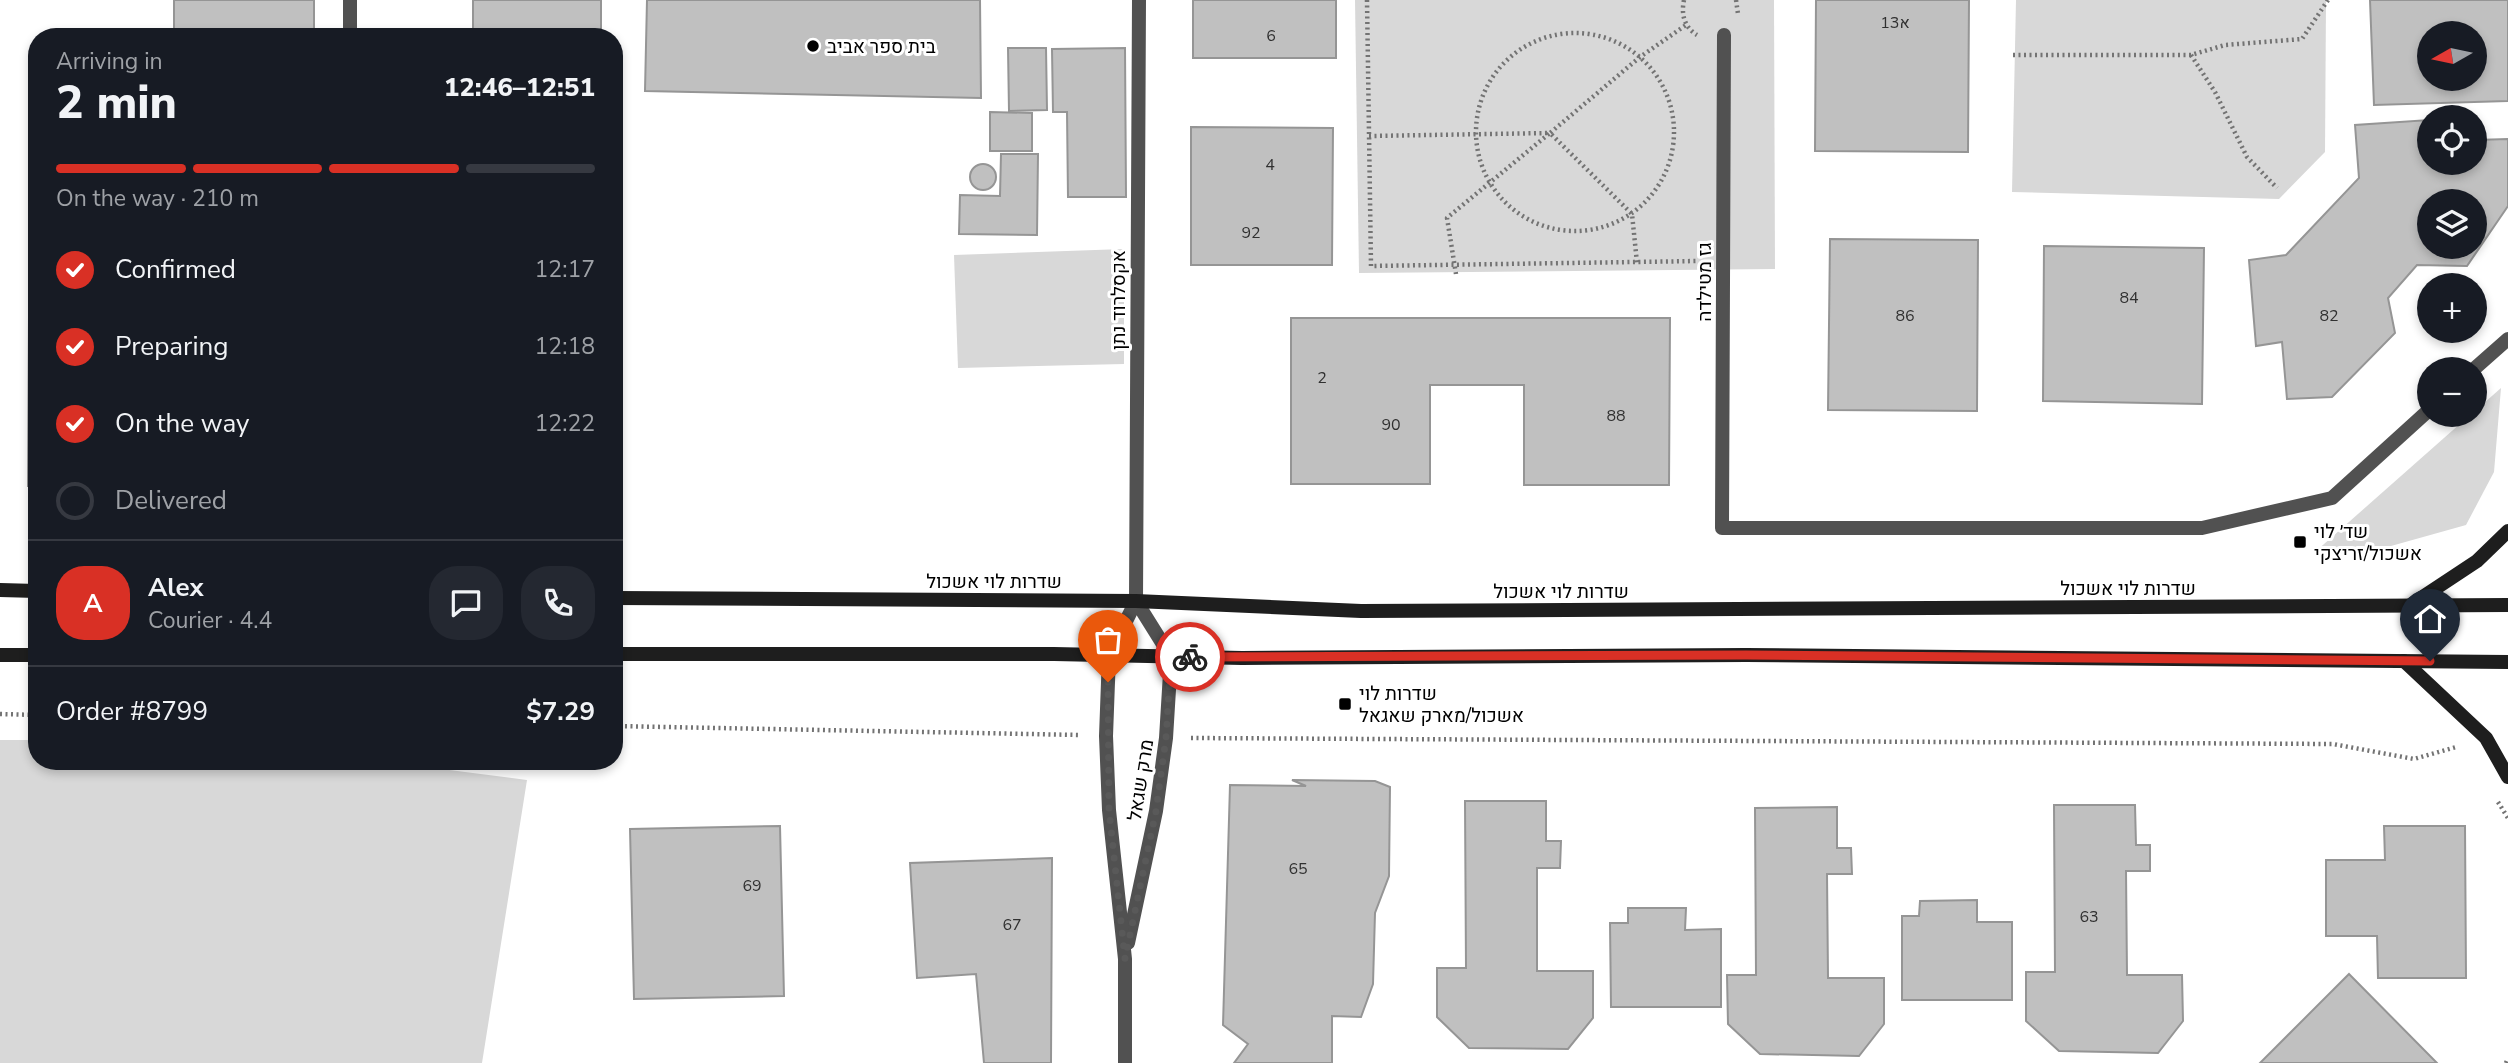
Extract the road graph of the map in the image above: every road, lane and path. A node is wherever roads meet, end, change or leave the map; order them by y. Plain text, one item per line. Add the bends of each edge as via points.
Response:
1 (350, 0) edge
2 (1139, 0) edge
3 (1367, 0) edge
4 (2328, 0) edge
5 (1686, 25) dead end
6 (350, 28) edge
7 (1724, 35) dead end
8 (2013, 55) dead end
9 (2191, 55) junction
10 (1640, 57) junction
11 (1550, 133) junction
12 (1475, 134) junction
13 (1369, 136) junction
14 (1489, 183) junction
15 (2277, 188) dead end
16 (1632, 214) junction
17 (1723, 260) junction
18 (1637, 263) junction
19 (1455, 264) junction
20 (1456, 274) dead end
21 (2508, 339) edge
22 (2487, 358) edge
23 (2417, 421) edge
24 (2508, 531) edge
25 (0, 590) edge
26 (28, 591) edge
27 (623, 598) edge
28 (1136, 601) junction
29 (2508, 605) edge
30 (2409, 606) junction
31 (623, 654) edge
32 (0, 655) edge
33 (28, 655) edge
34 (1108, 655) junction
35 (1171, 657) junction
36 (2404, 661) junction
37 (2508, 662) edge
38 (0, 714) edge
39 (28, 715) edge
40 (623, 726) edge
41 (1106, 736) junction
42 (1166, 738) junction
43 (2486, 738) junction
44 (2508, 777) edge
45 (1125, 959) junction
46 (2508, 1058) edge
47 (1125, 1063) edge
48 (2506, 1063) edge

1 - 6 street
2 - 28 street, אקסלרוד נתן
3 - 13 path
4 - 9 path via 2302,39 2225,45
5 - 10 path
7 - 17 street, גז מטילדה
8 - 9 path
9 - 15 path via 2248,157
10 - 11 path
10 - 12 path via 1617,41 1589,33 1560,33 1533,41 1509,57 1490,79 1478,105
10 - 16 path via 1660,80 1671,107 1674,137 1668,167 1654,193
11 - 12 path
11 - 14 path
11 - 16 path
12 - 13 path
12 - 14 path
13 - 19 path via 1371,266
14 - 16 path via 1510,208 1538,225 1581,231 1603,228
14 - 19 path via 1447,218
16 - 18 path
17 - 18 path
17 - 23 street, גז מטילדה via 1722,528 2202,528 2332,498
18 - 19 path
19 - 20 path
21 - 22 street
24 - 30 street via 2477,561
25 - 26 street
27 - 28 street, שדרות לוי אשכול
28 - 30 street, שדרות לוי אשכול via 1361,611
28 - 34 street, מרק שגאל
28 - 35 street
29 - 30 street, שדרות לוי אשכול
31 - 34 street
32 - 33 street
34 - 35 street
34 - 41 street, מרק שגאל
35 - 36 street via 1746,655
35 - 42 street, מרק שגאל
36 - 37 street
36 - 43 street
38 - 39 path
40 - 41 path
41 - 45 street, מרק שגאל
42 - 43 path via 2333,744 2414,760
42 - 45 street, מרק שגאל
43 - 44 street
45 - 47 street, מרק שגאל
46 - 48 path

